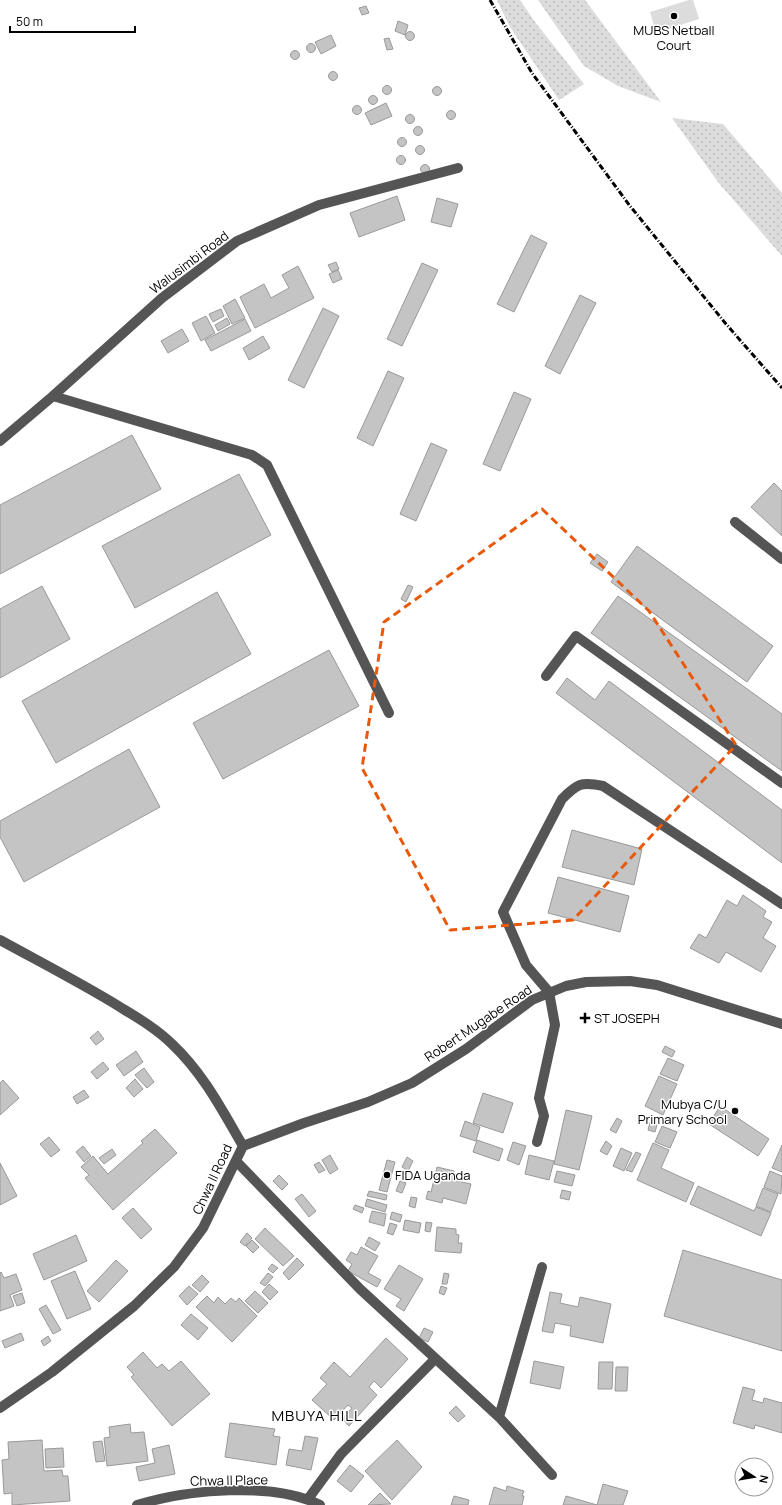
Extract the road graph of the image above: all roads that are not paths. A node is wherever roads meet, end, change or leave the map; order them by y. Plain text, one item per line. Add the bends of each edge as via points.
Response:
1 (458, 168) dead end
2 (53, 396) junction
3 (0, 441) edge
4 (735, 522) dead end
5 (782, 559) edge
6 (546, 676) dead end
7 (389, 713) dead end
8 (782, 783) edge
9 (782, 904) edge
10 (0, 940) edge
11 (549, 992) junction
12 (782, 1024) edge
13 (537, 1142) dead end
14 (243, 1146) junction
15 (236, 1161) junction
16 (542, 1267) dead end
17 (434, 1359) junction
18 (0, 1408) edge
19 (499, 1417) junction
20 (552, 1475) dead end
21 (308, 1499) junction
22 (137, 1505) edge
23 (320, 1505) edge

1 - 2 street, Walusimbi Road via 319,205 237,241 162,298
2 - 3 street, Walusimbi Road
2 - 7 street via 252,456 267,465
4 - 5 street
6 - 8 street via 576,636
9 - 11 street via 603,786 589,783 575,786 562,799 503,912 526,965
10 - 14 street, Chwa II Road via 87,987 148,1024 172,1044 211,1090
11 - 12 street, Robert Mugabe Road via 586,982 630,981 657,984
11 - 13 street via 555,1025 539,1098 544,1116
11 - 14 street, Robert Mugabe Road via 532,1000 466,1049 412,1083 368,1102
14 - 15 street, Chwa II Road
15 - 17 street via 360,1289
15 - 18 street, Chwa II Road via 203,1228 174,1266 128,1310 52,1372
16 - 19 street
17 - 19 street
17 - 21 street via 341,1454
19 - 20 street
21 - 22 street, Chwa II Place via 265,1490 217,1491 182,1494
21 - 23 street, Chwa II Place

